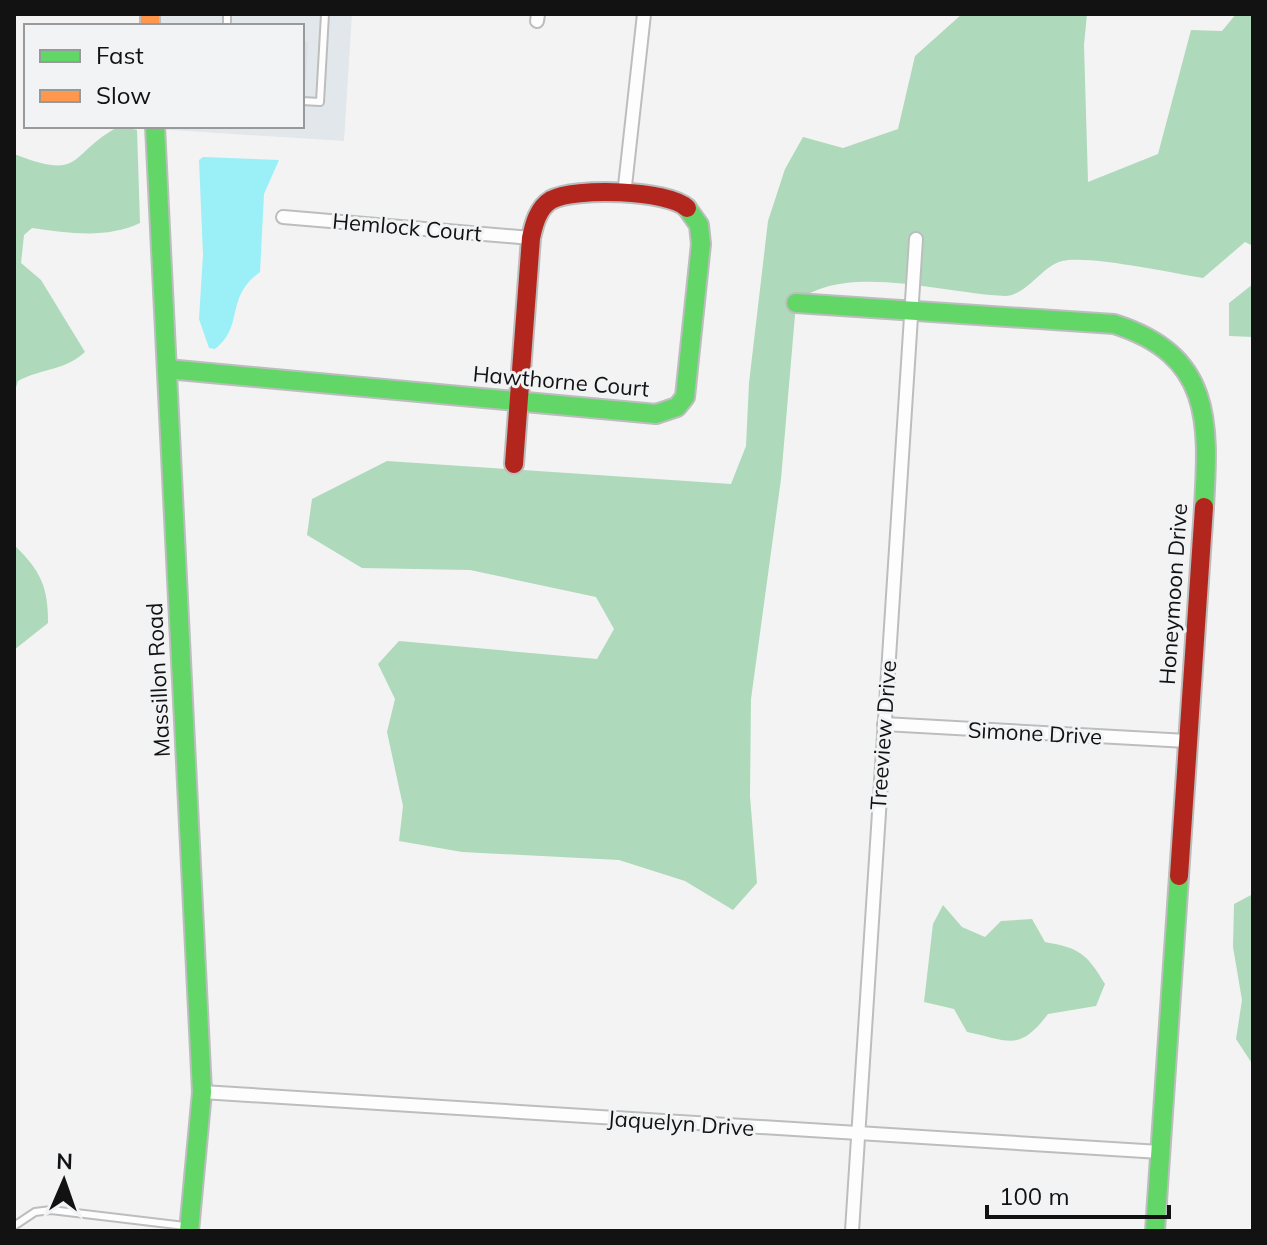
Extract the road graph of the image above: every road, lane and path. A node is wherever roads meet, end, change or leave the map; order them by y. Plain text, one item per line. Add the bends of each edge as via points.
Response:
1 (325, 14) edge
2 (644, 14) edge
3 (304, 101) edge
4 (155, 128) edge
5 (624, 195) junction
6 (283, 217) dead end
7 (531, 238) junction
8 (916, 239) dead end
9 (796, 303) dead end
10 (909, 309) junction
11 (167, 369) junction
12 (520, 401) junction
13 (514, 464) dead end
14 (884, 724) junction
15 (1187, 741) junction
16 (202, 1092) junction
17 (858, 1134) junction
18 (1160, 1152) junction
19 (14, 1226) edge
20 (189, 1229) edge
21 (852, 1231) edge
22 (1155, 1231) edge

1 - 3 lane via 320,102
2 - 5 street
4 - 11 street, Massillon Road
5 - 7 street via 570,191 548,201
5 - 12 street, Hawthorne Court via 681,202 701,228 685,397 677,407 656,414
6 - 7 street, Hemlock Court
7 - 12 street
8 - 10 street, Treeview Drive
9 - 10 street, Honeymoon Drive
10 - 14 street, Treeview Drive
10 - 15 street, Honeymoon Drive via 1125,327 1163,344 1189,375 1201,402 1208,442
11 - 12 street, Hawthorne Court
11 - 16 street, Massillon Road
12 - 13 street
14 - 15 street, Simone Drive
14 - 17 street, Treeview Drive
15 - 18 street, Honeymoon Drive
16 - 17 street, Jaquelyn Drive
16 - 20 street, Massillon Road
17 - 18 street, Jaquelyn Drive
17 - 21 street, Treeview Drive
18 - 22 street, Honeymoon Drive
19 - 20 lane via 35,1212 51,1210

